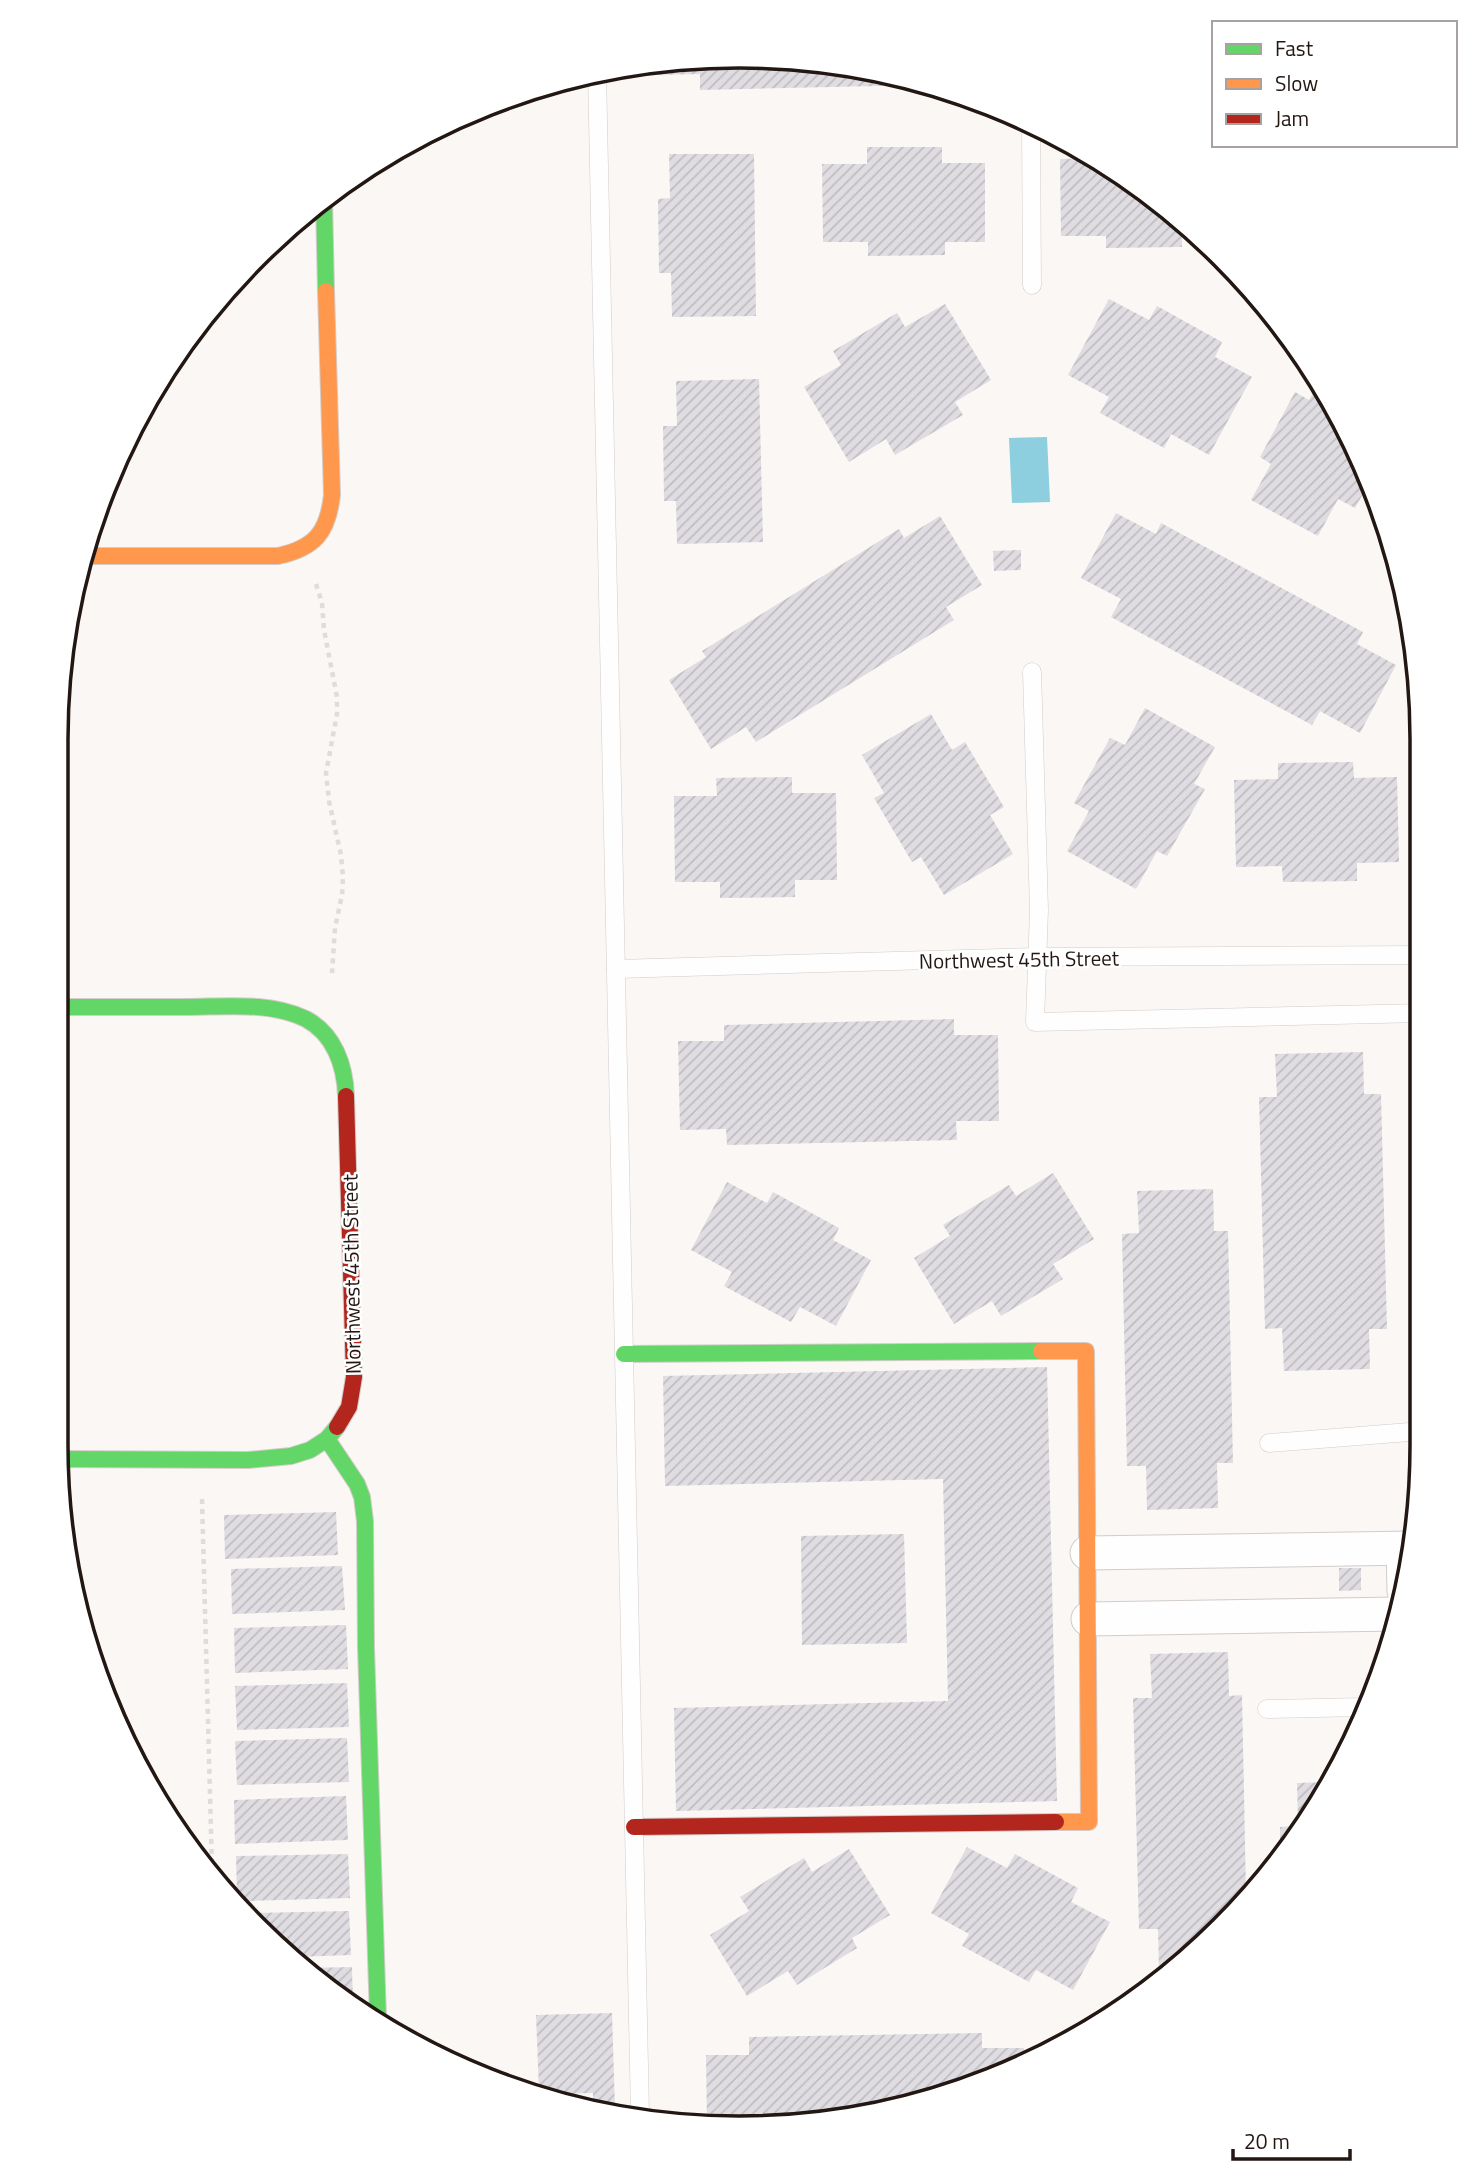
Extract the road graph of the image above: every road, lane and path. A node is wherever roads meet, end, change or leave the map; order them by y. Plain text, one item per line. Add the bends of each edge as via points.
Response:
1 (597, 84) edge
2 (1031, 135) edge
3 (324, 212) edge
4 (1032, 285) dead end
5 (94, 556) edge
6 (315, 581) dead end
7 (1032, 673) dead end
8 (1410, 956) edge
9 (1036, 957) junction
10 (616, 969) junction
11 (332, 973) dead end
12 (68, 1007) edge
13 (1410, 1013) edge
14 (624, 1354) junction
15 (1410, 1432) edge
16 (327, 1438) junction
17 (1269, 1443) dead end
18 (69, 1459) edge
19 (202, 1498) dead end
20 (1402, 1548) edge
21 (1087, 1553) junction
22 (1388, 1614) edge
23 (1088, 1619) junction
24 (1357, 1707) edge
25 (1267, 1709) dead end
26 (634, 1827) junction
27 (212, 1859) edge
28 (378, 2010) edge
29 (640, 2108) edge

1 - 10 lane
2 - 4 lane
3 - 5 street via 332,495 330,518 319,536 299,551 278,556
6 - 11 path via 323,603 337,697 326,773 343,877
7 - 9 lane via 1039,909
8 - 9 lane, Northwest 45th Street
9 - 10 lane, Northwest 45th Street
9 - 13 lane via 1035,1022
10 - 14 lane
12 - 16 street, Northwest 45th Street via 279,1009 313,1023 336,1048 346,1086 354,1377 349,1407
14 - 21 street via 1086,1351
14 - 26 lane
15 - 17 lane
16 - 18 street, Northwest 45th Street via 310,1450 271,1459
16 - 28 street via 357,1484 365,1521
19 - 27 path
20 - 21 street
21 - 23 street
22 - 23 street
23 - 26 street via 1089,1822
24 - 25 lane
26 - 29 lane

